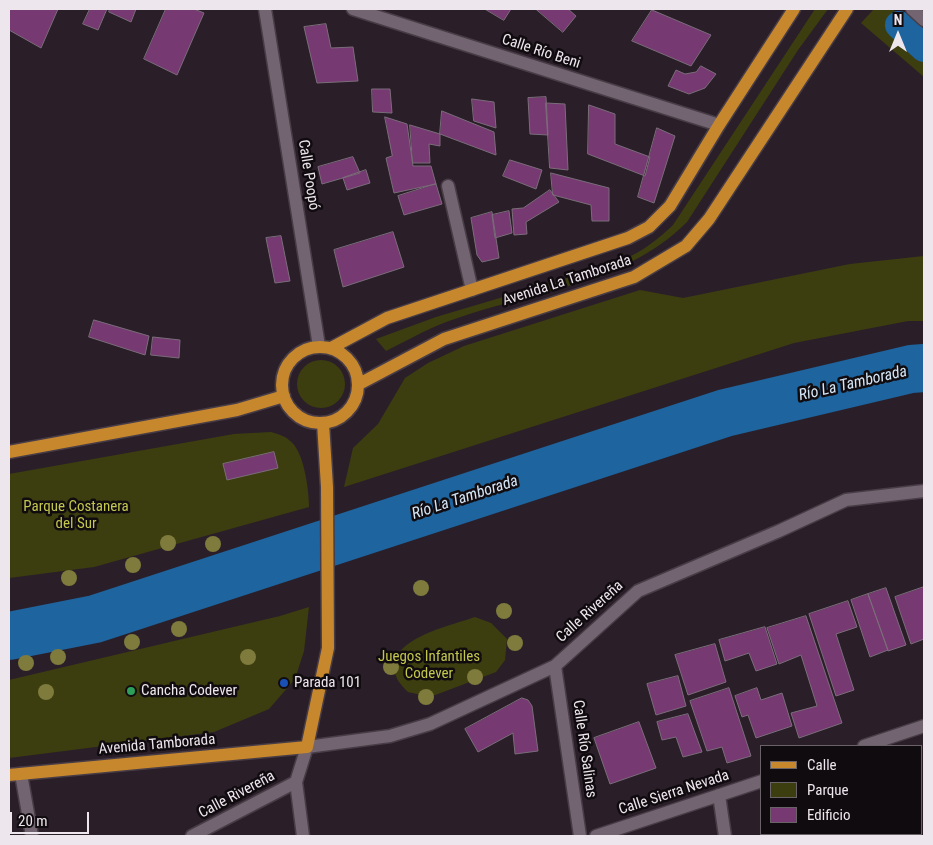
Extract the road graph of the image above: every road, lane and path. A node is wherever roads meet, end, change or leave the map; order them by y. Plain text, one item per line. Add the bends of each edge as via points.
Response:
1 (265, 9) edge
2 (353, 9) edge
3 (794, 9) edge
4 (847, 9) edge
5 (912, 9) edge
6 (924, 20) edge
7 (719, 125) junction
8 (448, 186) dead end
9 (472, 290) junction
10 (325, 347) junction
11 (359, 384) junction
12 (284, 396) junction
13 (323, 423) junction
14 (9, 452) edge
15 (924, 491) edge
16 (555, 666) junction
17 (924, 726) edge
18 (867, 745) edge
19 (307, 747) junction
20 (15, 774) edge
21 (296, 782) junction
22 (760, 782) edge
23 (719, 795) junction
24 (32, 836) edge
25 (192, 836) edge
26 (303, 836) edge
27 (580, 836) edge
28 (596, 836) edge
29 (725, 836) edge

1 - 10 street, Calle Poopó
2 - 7 street, Calle Río Beni
3 - 7 main road, Avenida La Tamborada
4 - 11 main road, Avenida La Tamborada via 709,219 686,246 634,278 444,339
5 - 6 street
7 - 9 main road, Avenida La Tamborada via 670,206 649,227 628,238
8 - 9 street
9 - 10 main road, Avenida La Tamborada via 387,318
10 - 11 main road via 343,353 351,361
10 - 12 main road via 307,348 289,362 282,384
11 - 13 main road via 349,410 337,419
12 - 13 main road via 298,416
12 - 14 main road via 237,410
13 - 19 main road via 327,487 328,648
15 - 16 street, Calle Rivereña via 846,500 780,532 638,591
16 - 19 street, Calle Rivereña via 430,724 390,736
16 - 27 street, Calle Río Salinas
17 - 18 street
19 - 20 main road, Avenida Tamborada
19 - 21 street
20 - 24 street
21 - 25 street, Calle Rivereña
21 - 26 street
22 - 23 street, Calle Sierra Nevada
23 - 28 street, Calle Sierra Nevada
23 - 29 street

